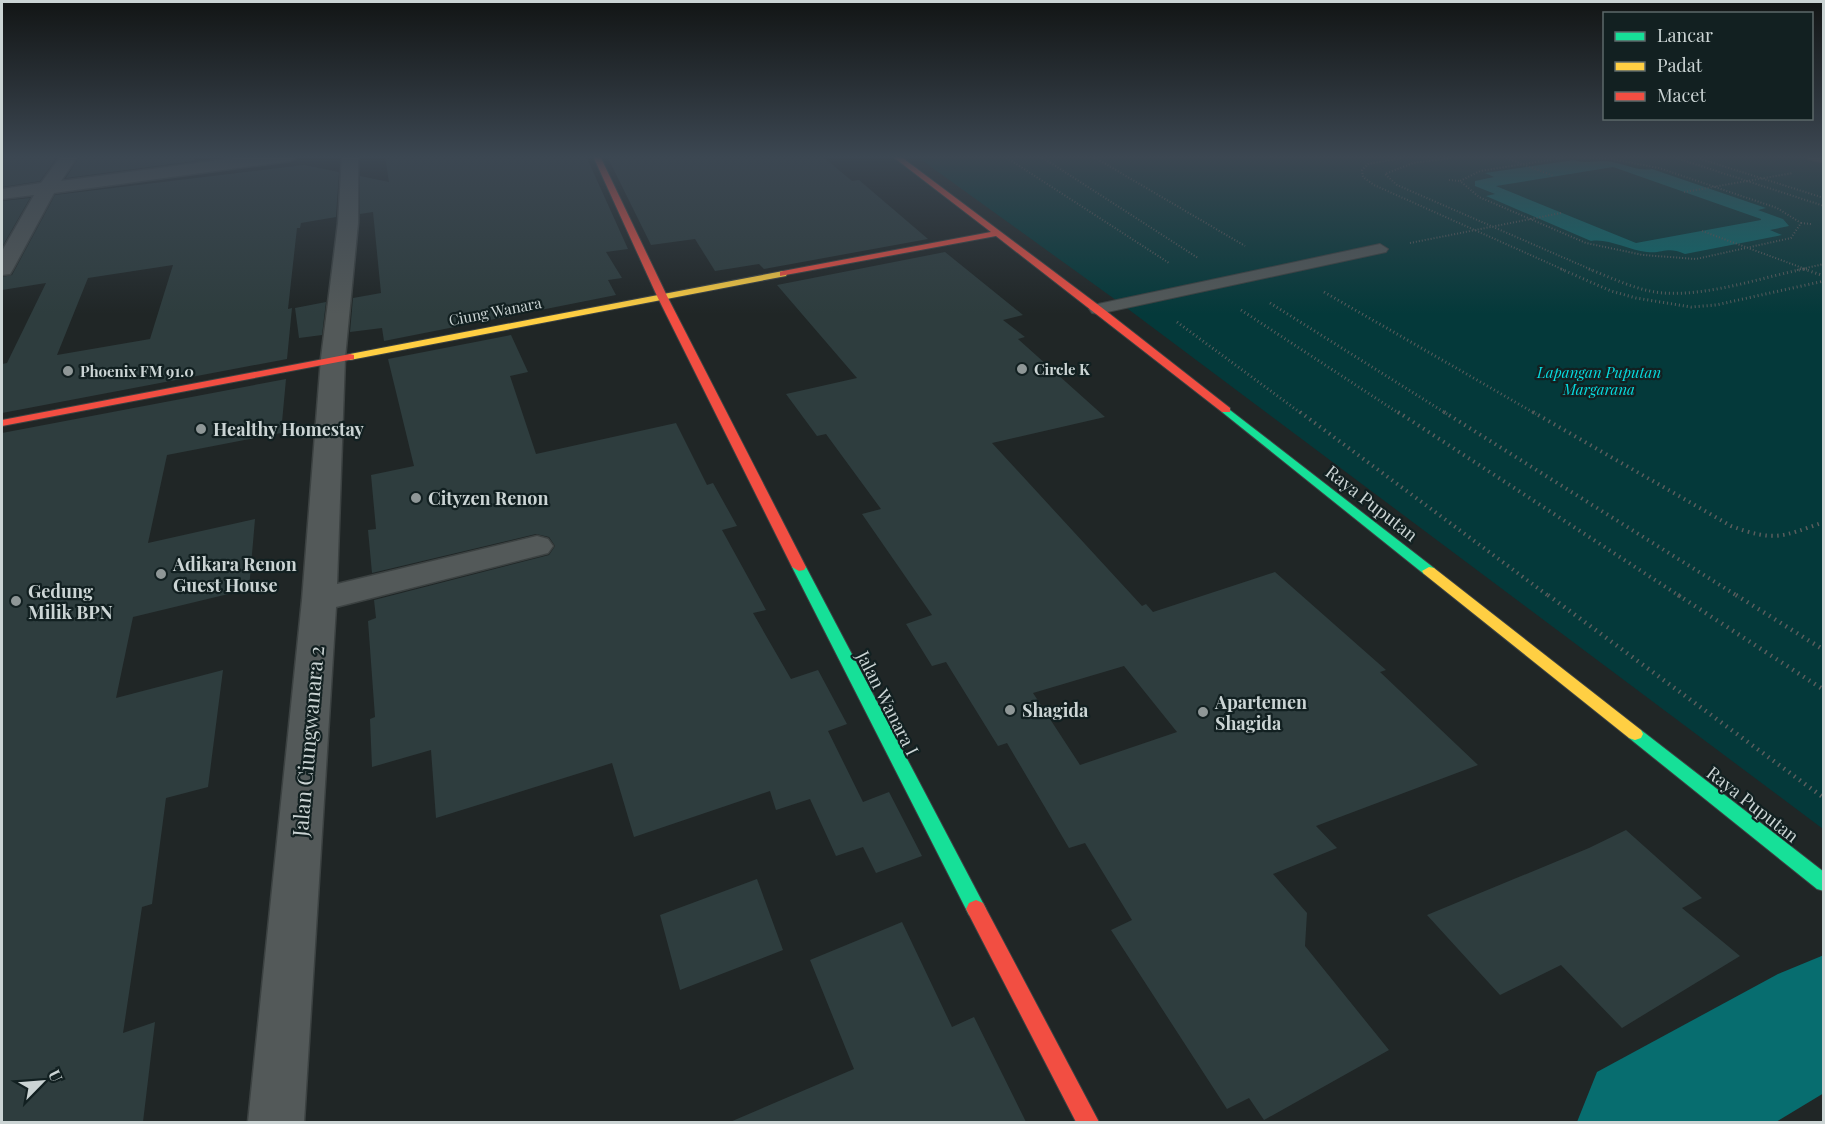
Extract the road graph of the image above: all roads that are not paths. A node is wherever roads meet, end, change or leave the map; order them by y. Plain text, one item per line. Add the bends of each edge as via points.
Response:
1 (36, 208) edge
2 (348, 208) edge
3 (622, 208) edge
4 (963, 208) edge
5 (996, 234) junction
6 (1380, 249) dead end
7 (2, 269) edge
8 (662, 296) junction
9 (1098, 309) junction
10 (333, 358) junction
11 (2, 423) edge
12 (537, 546) dead end
13 (319, 600) junction
14 (1824, 883) edge
15 (276, 1122) edge
16 (1088, 1122) edge

1 - 7 street
2 - 10 street, Jalan Ciungwanara 2
3 - 8 street, Jalan Wanara I
4 - 5 street, Raya Puputan
5 - 8 street, Ciung Wanara
5 - 9 street, Raya Puputan
6 - 9 lane
8 - 10 street, Ciung Wanara
8 - 16 street, Jalan Wanara I via 875,718
9 - 14 street, Raya Puputan
10 - 11 street, Ciung Wanara
10 - 13 street, Jalan Ciungwanara 2
12 - 13 street
13 - 15 street, Jalan Ciungwanara 2

